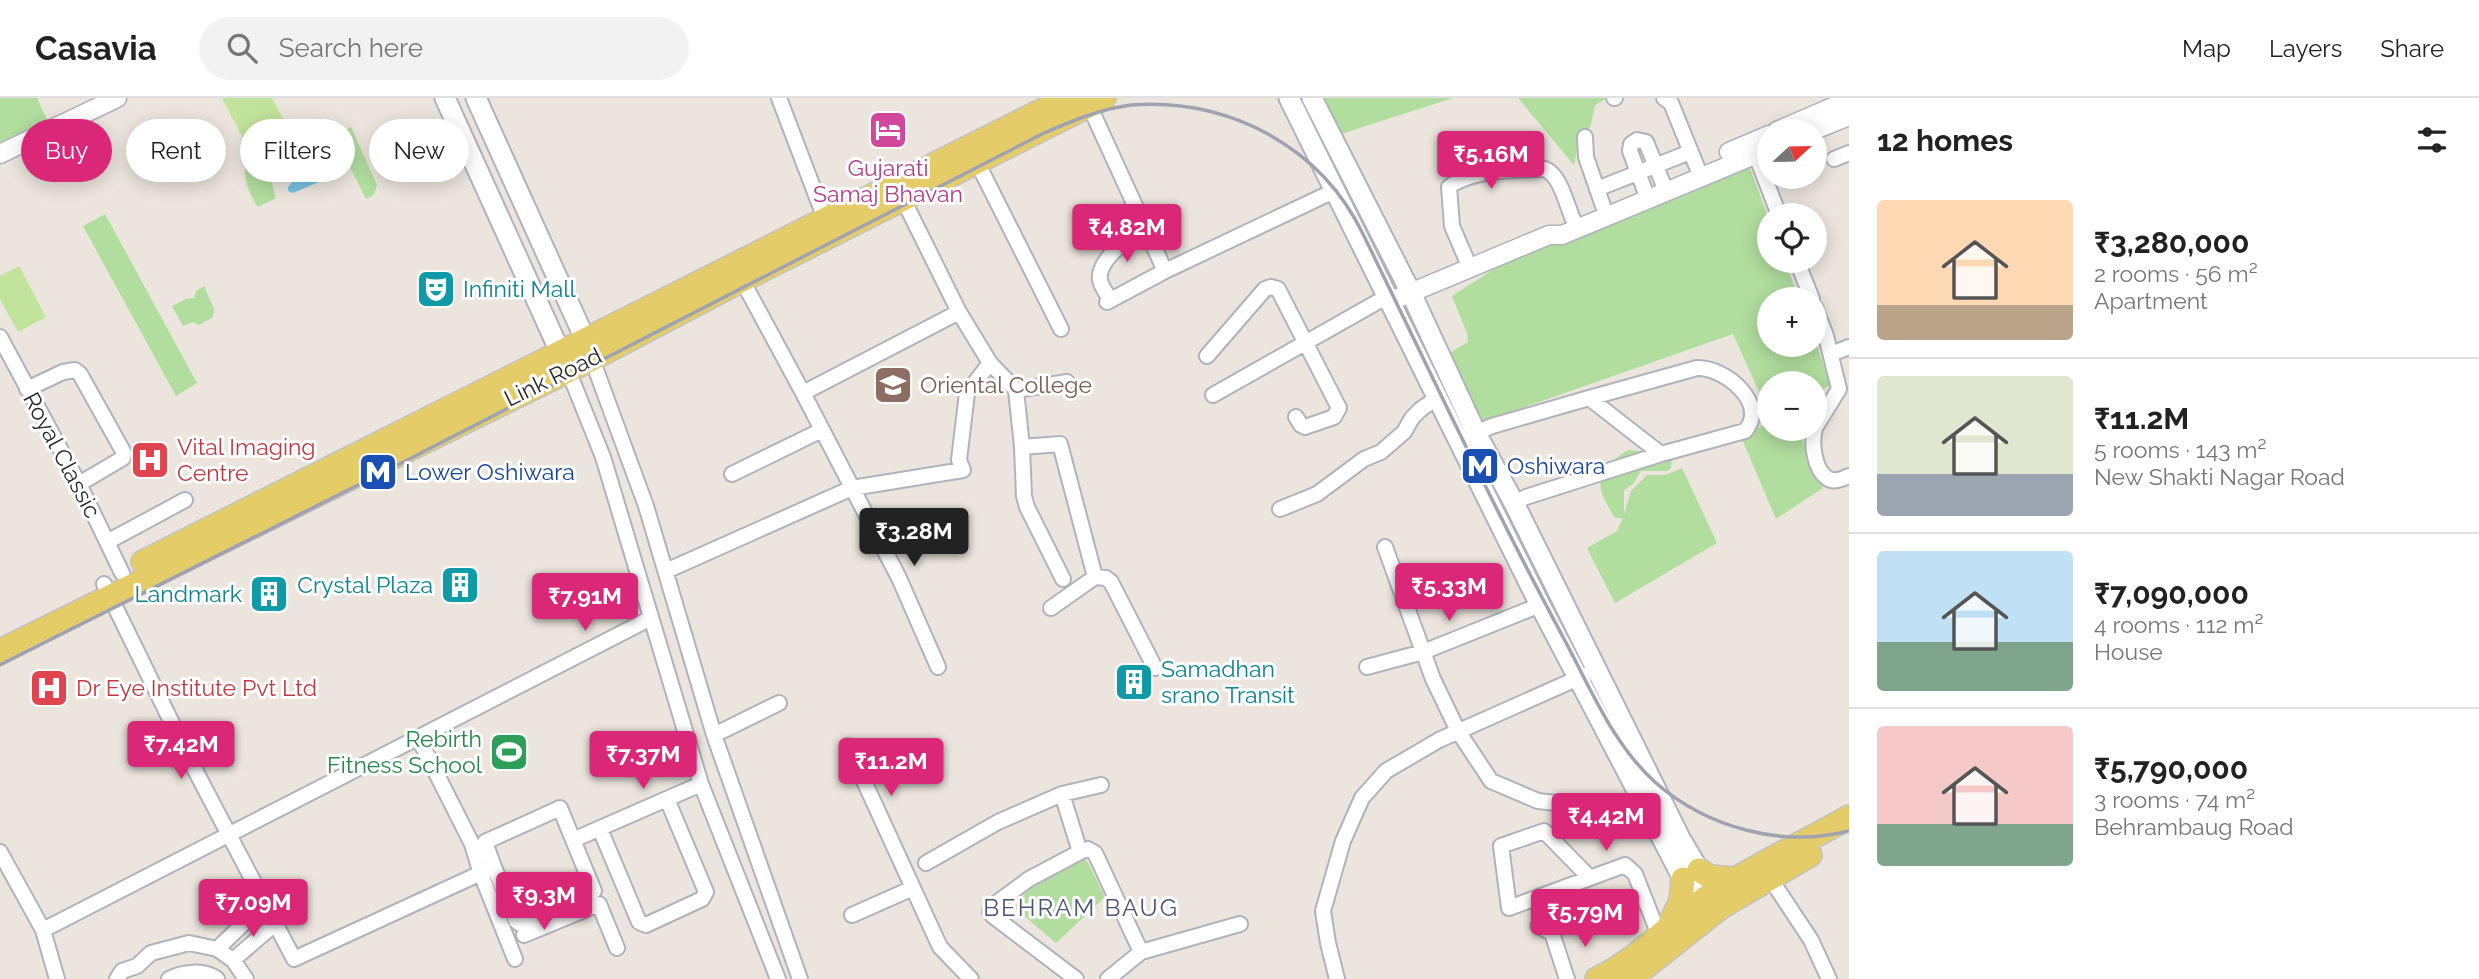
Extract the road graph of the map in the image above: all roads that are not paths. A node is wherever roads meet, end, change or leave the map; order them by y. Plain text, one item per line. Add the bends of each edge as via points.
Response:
1 (117, 98) edge
2 (445, 98) edge
3 (476, 98) edge
4 (779, 98) edge
5 (1289, 98) edge
6 (1312, 98) edge
7 (1664, 98) edge
8 (1062, 99) edge
9 (1849, 100) edge
10 (1097, 102) edge
11 (1849, 116) edge
12 (1805, 119) edge
13 (1827, 125) edge
14 (1584, 137) dead end
15 (1757, 149) edge
16 (1849, 153) edge
17 (0, 154) edge
18 (1834, 159) dead end
19 (977, 162) junction
20 (1696, 165) junction
21 (1661, 179) junction
22 (1643, 187) junction
23 (1334, 191) junction
24 (1600, 198) junction
25 (902, 199) junction
26 (1573, 219) junction
27 (828, 227) junction
28 (1141, 229) dead end
29 (1549, 234) junction
30 (1470, 268) junction
31 (1165, 271) junction
32 (742, 280) junction
33 (1411, 293) junction
34 (1389, 298) junction
35 (959, 312) junction
36 (1061, 329) dead end
37 (0, 337) edge
38 (1306, 342) junction
39 (1827, 342) edge
40 (1849, 347) edge
41 (589, 349) junction
42 (1831, 354) junction
43 (1207, 356) dead end
44 (564, 360) junction
45 (990, 363) junction
46 (1067, 382) dead end
47 (27, 389) junction
48 (1016, 390) junction
49 (803, 393) junction
50 (1213, 395) dead end
51 (1437, 398) junction
52 (1589, 398) junction
53 (1827, 409) edge
54 (1296, 417) dead end
55 (822, 430) junction
56 (1476, 433) junction
57 (1814, 441) edge
58 (1022, 447) junction
59 (1661, 454) junction
60 (732, 474) dead end
61 (1849, 476) edge
62 (79, 484) junction
63 (852, 488) junction
64 (186, 500) dead end
65 (1514, 503) junction
66 (1280, 509) dead end
67 (107, 542) junction
68 (1385, 547) dead end
69 (667, 571) junction
70 (1096, 577) junction
71 (1063, 579) dead end
72 (112, 584) junction
73 (1540, 605) junction
74 (1051, 608) dead end
75 (651, 618) junction
76 (0, 636) edge
77 (0, 651) edge
78 (1423, 652) junction
79 (938, 667) dead end
80 (1367, 667) dead end
81 (1154, 668) dead end
82 (1598, 670) junction
83 (1577, 678) junction
84 (779, 703) dead end
85 (1458, 732) junction
86 (714, 735) junction
87 (419, 738) junction
88 (848, 746) dead end
89 (701, 784) junction
90 (1101, 785) dead end
91 (1062, 794) junction
92 (667, 799) junction
93 (1574, 805) dead end
94 (1849, 817) edge
95 (600, 829) junction
96 (1849, 832) edge
97 (229, 836) junction
98 (573, 840) junction
99 (0, 852) edge
100 (1080, 852) junction
101 (926, 863) dead end
102 (487, 870) junction
103 (1691, 875) junction
104 (1590, 878) junction
105 (1770, 878) junction
106 (913, 888) junction
107 (596, 897) junction
108 (1717, 898) junction
109 (264, 904) junction
110 (852, 915) dead end
111 (275, 924) junction
112 (1240, 924) dead end
113 (1538, 926) dead end
114 (43, 930) junction
115 (1560, 932) dead end
116 (1663, 932) junction
117 (524, 935) dead end
118 (617, 948) dead end
119 (217, 949) junction
120 (1141, 952) junction
121 (515, 959) dead end
122 (233, 960) junction
123 (137, 972) edge
124 (58, 979) edge
125 (117, 979) edge
126 (169, 979) edge
127 (216, 979) edge
128 (247, 979) edge
129 (778, 979) edge
130 (800, 979) edge
131 (971, 979) edge
132 (1076, 979) edge
133 (1108, 979) edge
134 (1337, 979) edge
135 (1567, 979) edge
136 (1578, 979) edge
137 (1597, 979) edge
138 (1630, 979) edge
139 (1829, 979) edge

1 - 17 street
2 - 44 main road
3 - 41 main road
4 - 27 street
5 - 23 main road
6 - 33 main road
7 - 20 street via 1671,103
8 - 27 main road, Link Road
9 - 12 street
10 - 19 main road, Link Road
10 - 31 street
11 - 13 street
14 - 24 street
15 - 20 street
16 - 18 street
19 - 25 main road, Link Road
19 - 36 street
20 - 21 street
21 - 22 street
21 - 22 street via 1646,142 1637,140 1630,151
22 - 24 street
22 - 29 street via 1562,235
23 - 31 street
23 - 34 main road
24 - 26 street
25 - 27 main road, Link Road
25 - 35 street
26 - 29 street
26 - 30 street via 1557,181 1545,169 1507,170 1459,180 1449,187 1452,226
27 - 32 main road, Link Road
27 - 41 main road, Link Road
28 - 31 street via 1106,261 1100,281 1109,301
29 - 30 street
30 - 33 street
32 - 41 main road, Link Road
32 - 49 street
33 - 34 street
33 - 56 main road
34 - 38 street
34 - 51 main road
35 - 45 street
35 - 49 street
37 - 47 street, Royal Classic
38 - 43 street via 1278,289 1271,287
38 - 50 street
38 - 54 street via 1339,408 1334,417 1305,427
39 - 42 street
40 - 42 street
41 - 44 main road, Link Road
41 - 69 street
42 - 53 street via 1839,389
44 - 72 main road, Link Road
44 - 75 street via 603,457
45 - 48 street
45 - 63 street via 967,393 958,460 963,470
46 - 48 street
47 - 62 street, Royal Classic
47 - 62 street via 75,370 124,453 123,458
48 - 58 street
49 - 55 street
51 - 66 street via 1381,452 1317,494
51 - 73 main road
52 - 56 street
52 - 59 street
52 - 59 street via 1697,368 1721,372 1744,392 1752,409 1745,431
55 - 60 street
55 - 63 street
56 - 65 main road
57 - 61 street via 1819,468 1827,478 1836,481
58 - 70 street via 1060,444
58 - 71 street via 1024,496
59 - 65 street
62 - 67 street, Royal Classic
63 - 69 street
63 - 79 street
64 - 67 street
65 - 82 main road
67 - 72 street, Royal Classic
68 - 78 street
69 - 86 street
70 - 74 street
70 - 81 street via 1111,582
72 - 76 main road, Link Road
72 - 77 main road, Link Road
72 - 97 street, Royal Classic
73 - 78 street
73 - 83 main road
75 - 87 street
75 - 89 street
78 - 80 street
78 - 85 street
82 - 83 street
82 - 103 main road via 1680,838
83 - 85 street
83 - 103 main road
84 - 86 street
85 - 93 street via 1491,781 1538,801
85 - 134 street via 1386,771 1362,798 1343,841 1323,911
86 - 130 street
87 - 97 street
87 - 102 street
88 - 106 street
89 - 92 street
89 - 129 street
90 - 91 street
91 - 100 street
91 - 101 street via 998,822
92 - 95 street
92 - 95 street via 706,891 702,899 646,925 639,922
94 - 108 main road
95 - 98 street
96 - 105 main road
97 - 109 street, Royal Classic
97 - 114 street
98 - 102 street via 560,808 485,842
98 - 107 street
99 - 114 street
100 - 120 street via 1088,849 1095,853
100 - 132 street via 1030,879 990,912
102 - 107 street via 520,924
102 - 111 street, Royal Classic via 294,959
102 - 121 street
103 - 108 main road
103 - 108 main road via 1710,877
103 - 116 main road
104 - 104 street via 1509,908 1501,846 1544,831
104 - 116 street via 1625,865
105 - 108 main road
105 - 139 street via 1811,940
106 - 110 street
106 - 131 street via 940,947
107 - 117 street
107 - 118 street
108 - 116 main road
108 - 138 main road
109 - 111 street, Royal Classic
109 - 119 street
111 - 122 street
112 - 120 street
113 - 135 street via 1552,933
114 - 124 street
115 - 136 street
116 - 137 main road
119 - 122 street
119 - 123 street via 189,943 151,953
120 - 133 street
122 - 128 street
123 - 125 street via 122,971
126 - 127 street via 203,973

